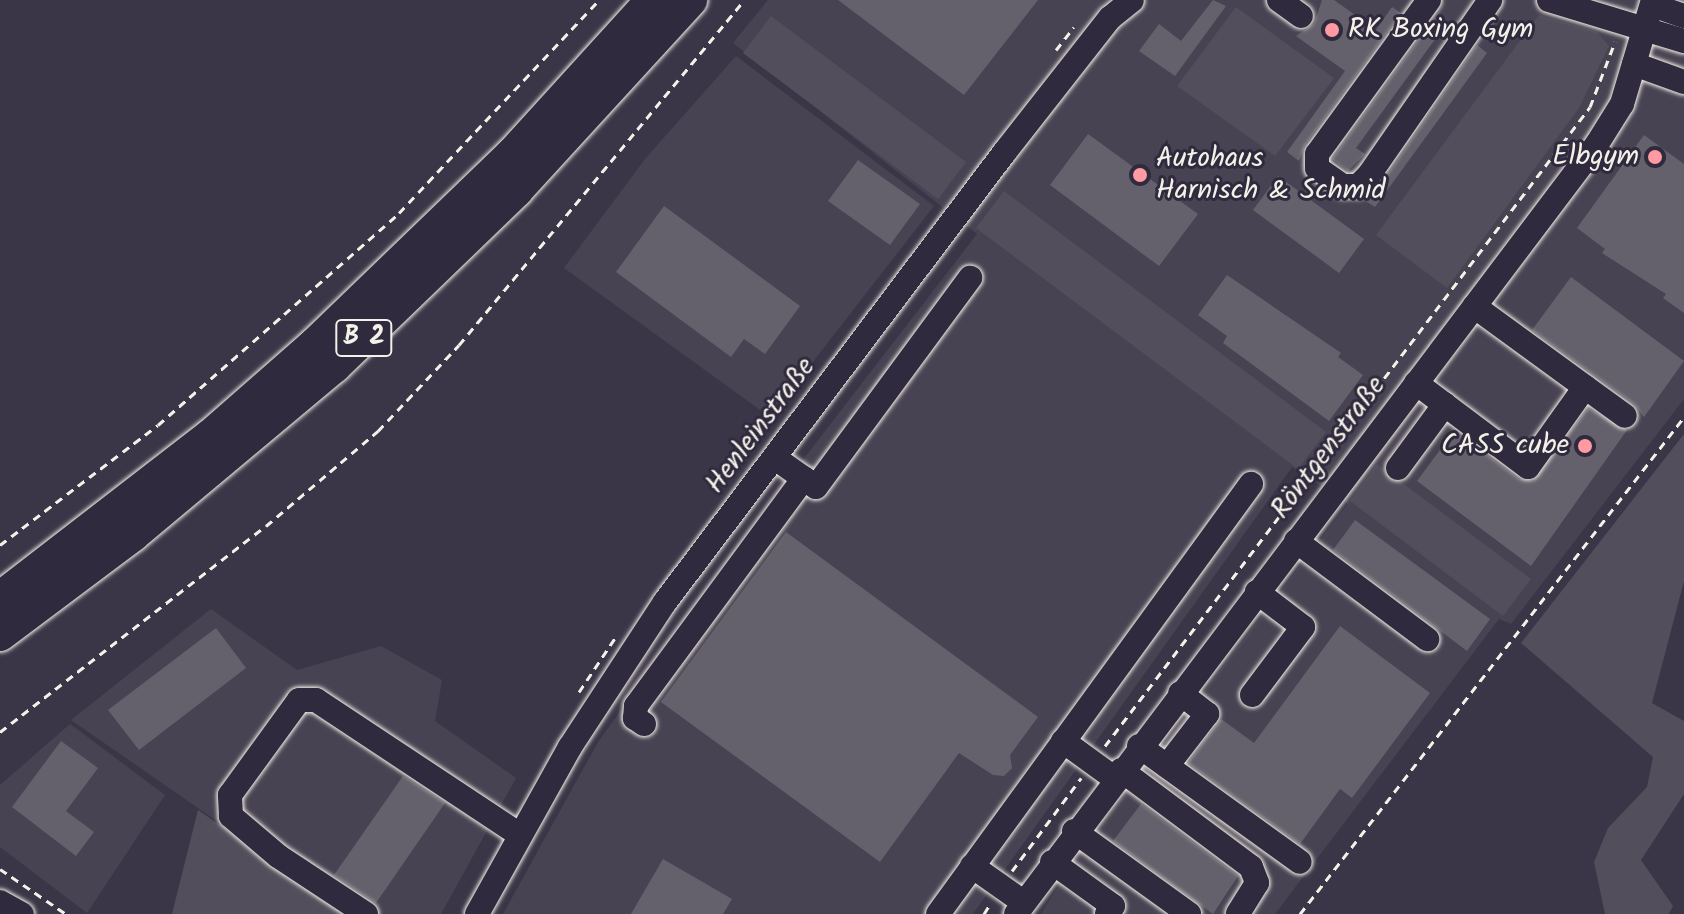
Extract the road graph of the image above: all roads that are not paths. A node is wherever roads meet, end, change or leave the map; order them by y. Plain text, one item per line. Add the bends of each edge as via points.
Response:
1 (653, 0) edge
2 (690, 0) edge
3 (1132, 0) edge
4 (1279, 0) edge
5 (1429, 0) edge
6 (1490, 0) edge
7 (1549, 0) edge
8 (1582, 5) edge
9 (1643, 13) edge
10 (1301, 16) dead end
11 (1684, 16) edge
12 (1684, 41) edge
13 (1634, 64) junction
14 (1684, 82) edge
15 (970, 278) dead end
16 (1474, 306) junction
17 (1416, 383) junction
18 (1585, 387) junction
19 (1445, 404) junction
20 (1625, 416) dead end
21 (775, 458) junction
22 (1398, 468) dead end
23 (804, 478) junction
24 (1251, 484) dead end
25 (1296, 541) junction
26 (1257, 592) junction
27 (0, 599) edge
28 (0, 634) edge
29 (1427, 639) dead end
30 (1180, 693) junction
31 (1252, 695) dead end
32 (644, 724) dead end
33 (1063, 741) junction
34 (1139, 746) junction
35 (1167, 766) junction
36 (1118, 774) junction
37 (1074, 831) junction
38 (520, 835) junction
39 (1052, 862) junction
40 (1300, 862) dead end
41 (972, 866) junction
42 (0, 902) edge
43 (938, 906) edge
44 (1020, 908) edge
45 (22, 914) edge
46 (366, 914) edge
47 (477, 914) edge
48 (1107, 914) edge
49 (1189, 914) edge
50 (1238, 914) edge

1 - 27 highway, B 2 via 512,155 315,345 211,436
2 - 28 highway, B 2 via 516,190 334,366 133,534
3 - 21 street, Henleinstraße via 1110,18 1004,153
4 - 10 street
5 - 6 street via 1317,154 1317,168 1343,186 1358,186 1369,175
7 - 8 street
8 - 9 street
9 - 11 street
9 - 12 street
9 - 13 street, Röntgenstraße
13 - 14 street
13 - 16 street, Röntgenstraße via 1622,104 1597,144
15 - 23 street via 816,487
16 - 17 street, Röntgenstraße
16 - 18 street
17 - 19 street
17 - 25 street, Röntgenstraße
18 - 19 street via 1528,467
18 - 20 street
19 - 22 street
21 - 23 street
21 - 38 street, Henleinstraße via 665,602
23 - 32 street via 636,706 635,718
24 - 33 street
25 - 26 street, Röntgenstraße
25 - 29 street
26 - 30 street, Röntgenstraße
26 - 31 street via 1303,627
30 - 34 street, Röntgenstraße
30 - 35 street via 1207,714
33 - 36 street
33 - 41 street
34 - 35 street
34 - 36 street, Röntgenstraße
35 - 40 street
36 - 37 street, Röntgenstraße
36 - 50 street via 1251,867 1257,883
37 - 39 street, Röntgenstraße
37 - 49 street
38 - 46 street via 316,700 299,700 230,795 231,816 278,856
38 - 47 street, Henleinstraße
39 - 44 street, Röntgenstraße
39 - 48 street via 1113,906
41 - 43 street
41 - 44 street
42 - 45 street

